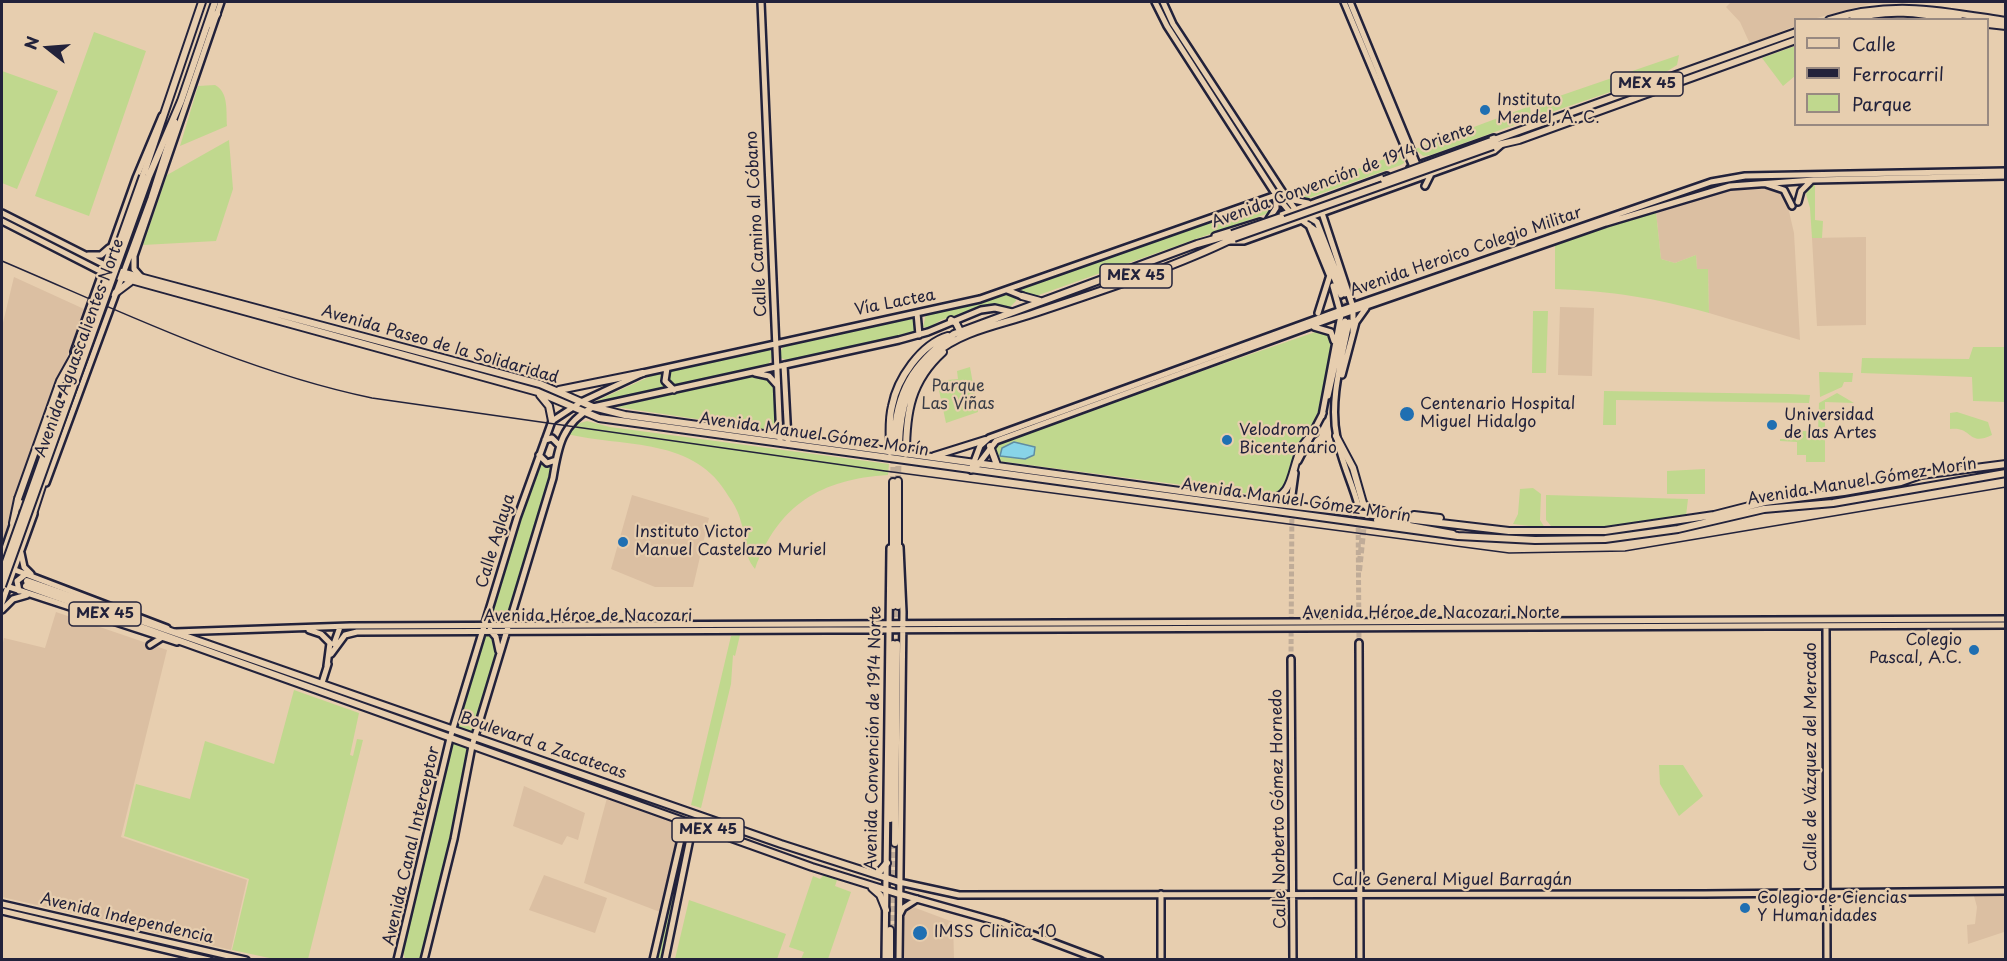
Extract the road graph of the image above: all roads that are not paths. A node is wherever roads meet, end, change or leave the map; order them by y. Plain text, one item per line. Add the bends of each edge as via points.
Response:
1 (196, 2) edge
2 (202, 2) edge
3 (215, 2) edge
4 (221, 2) edge
5 (761, 2) edge
6 (1155, 2) edge
7 (1163, 2) edge
8 (1344, 2) edge
9 (1350, 2) edge
10 (1878, 4) edge
11 (199, 10) junction
12 (217, 14) junction
13 (1835, 18) edge
14 (1860, 18) edge
15 (1947, 18) edge
16 (1988, 18) edge
17 (1989, 18) edge
18 (2006, 21) edge
19 (1989, 24) edge
20 (2006, 26) edge
21 (1794, 33) edge
22 (204, 35) junction
23 (1794, 41) edge
24 (200, 62) junction
25 (191, 69) junction
26 (183, 101) junction
27 (163, 114) junction
28 (1501, 141) junction
29 (1413, 153) junction
30 (1428, 161) junction
31 (1415, 166) junction
32 (2006, 171) edge
33 (1431, 174) junction
34 (146, 176) junction
35 (2006, 176) edge
36 (1420, 178) junction
37 (1814, 180) junction
38 (1755, 182) junction
39 (1425, 186) dead end
40 (1276, 195) junction
41 (1286, 197) junction
42 (1798, 202) dead end
43 (1310, 203) junction
44 (1792, 206) dead end
45 (1292, 210) junction
46 (2, 213) edge
47 (1322, 213) junction
48 (1269, 219) junction
49 (1307, 220) junction
50 (2, 221) edge
51 (1326, 223) junction
52 (1322, 233) junction
53 (1231, 238) junction
54 (112, 244) junction
55 (1197, 244) junction
56 (136, 249) junction
57 (82, 254) junction
58 (128, 256) junction
59 (108, 257) junction
60 (125, 264) junction
61 (105, 265) junction
62 (102, 272) junction
63 (1330, 275) junction
64 (120, 276) junction
65 (142, 278) junction
66 (131, 282) junction
67 (1007, 290) junction
68 (114, 294) junction
69 (1022, 296) joint
70 (1041, 301) junction
71 (1368, 306) junction
72 (1354, 309) junction
73 (1012, 311) junction
74 (1341, 312) junction
75 (917, 313) junction
76 (1318, 313) dead end
77 (1016, 319) junction
78 (951, 320) junction
79 (85, 323) junction
80 (1312, 327) junction
81 (1353, 332) junction
82 (99, 335) junction
83 (919, 335) junction
84 (957, 335) junction
85 (86, 337) junction
86 (776, 343) junction
87 (1335, 345) junction
88 (784, 365) junction
89 (777, 367) junction
90 (667, 368) junction
91 (643, 373) junction
92 (747, 373) junction
93 (778, 388) junction
94 (1109, 388) dead end
95 (558, 390) junction
96 (674, 390) junction
97 (538, 392) junction
98 (1115, 392) junction
99 (1335, 396) junction
100 (581, 402) junction
101 (593, 407) junction
102 (572, 408) junction
103 (583, 412) junction
104 (1322, 416) junction
105 (552, 421) junction
106 (57, 425) junction
107 (1315, 433) junction
108 (889, 434) junction
109 (784, 435) junction
110 (1336, 436) junction
111 (545, 440) junction
112 (897, 443) tunnel mouth
113 (987, 443) junction
114 (559, 445) junction
115 (784, 445) junction
116 (868, 448) junction
117 (890, 450) junction
118 (906, 452) junction
119 (539, 454) junction
120 (933, 456) junction
121 (890, 458) junction
122 (556, 460) junction
123 (906, 460) junction
124 (976, 462) junction
125 (2006, 464) edge
126 (997, 465) junction
127 (974, 470) junction
128 (1951, 471) junction
129 (2006, 473) edge
130 (1948, 483) junction
131 (1131, 484) junction
132 (1101, 488) junction
133 (24, 491) junction
134 (1292, 495) tunnel mouth
135 (1253, 501) junction
136 (1358, 506) tunnel mouth
137 (1384, 514) junction
138 (32, 517) junction
139 (892, 517) junction
140 (13, 523) junction
141 (1558, 533) junction
142 (898, 536) junction
143 (1458, 536) junction
144 (1558, 541) junction
145 (3, 548) edge
146 (22, 548) junction
147 (19, 555) junction
148 (2, 557) edge
149 (2, 565) edge
150 (14, 569) junction
151 (2, 573) edge
152 (37, 578) junction
153 (26, 580) junction
154 (3, 586) edge
155 (20, 592) junction
156 (29, 595) junction
157 (2, 603) edge
158 (2, 610) edge
159 (2006, 620) edge
160 (2006, 625) edge
161 (903, 626) junction
162 (1826, 626) junction
163 (340, 627) junction
164 (857, 627) joint
165 (888, 627) junction
166 (298, 628) junction
167 (483, 629) junction
168 (508, 629) junction
169 (492, 631) junction
170 (178, 633) junction
171 (161, 638) junction
172 (1359, 643) tunnel mouth
173 (183, 644) junction
174 (150, 645) dead end
175 (331, 654) junction
176 (499, 658) junction
177 (1291, 659) tunnel mouth
178 (327, 666) junction
179 (322, 682) junction
180 (309, 688) junction
181 (453, 729) junction
182 (475, 737) junction
183 (450, 738) junction
184 (472, 746) junction
185 (890, 819) tunnel mouth
186 (685, 822) junction
187 (693, 824) junction
188 (895, 843) tunnel mouth
189 (887, 864) junction
190 (900, 865) junction
191 (869, 873) junction
192 (886, 878) junction
193 (899, 882) junction
194 (870, 886) junction
195 (911, 886) junction
196 (886, 890) junction
197 (2006, 891) edge
198 (1826, 893) junction
199 (899, 894) junction
200 (1161, 894) junction
201 (1294, 894) junction
202 (1360, 895) junction
203 (917, 899) junction
204 (2, 904) edge
205 (886, 910) junction
206 (2, 911) edge
207 (899, 915) junction
208 (890, 930) tunnel mouth
209 (399, 947) junction
210 (209, 960) edge
211 (246, 960) edge
212 (397, 960) edge
213 (402, 960) edge
214 (423, 960) edge
215 (653, 960) edge
216 (665, 960) edge
217 (885, 960) edge
218 (890, 960) edge
219 (899, 960) edge
220 (1100, 960) edge
221 (1161, 960) edge
222 (1293, 960) edge
223 (1360, 960) edge
224 (1827, 960) edge

1 - 11 main road
2 - 11 main road, Avenida Aguascalientes Norte
3 - 22 main road, Avenida Aguascalientes Norte
4 - 12 main road, Avenida Aguascalientes Norte
5 - 86 main road, Calle Camino al Cóbano
6 - 40 main road
7 - 41 main road via 1173,24
8 - 31 main road
9 - 29 main road
10 - 13 main road
10 - 16 main road
11 - 27 main road, Avenida Aguascalientes Norte
12 - 22 main road
12 - 24 main road, Avenida Aguascalientes Norte
14 - 15 main road via 1903,11
17 - 18 main road
19 - 20 main road
21 - 28 main road, Avenida Convención de 1914 Oriente / MEX 45
22 - 25 main road, Avenida Aguascalientes Norte
23 - 28 main road, Avenida Convención de 1914 Oriente / MEX 45 via 1619,105
24 - 25 main road
24 - 26 main road, Avenida Aguascalientes Norte
25 - 26 main road, Avenida Aguascalientes Norte
26 - 34 main road, Avenida Aguascalientes Norte
26 - 56 main road, Avenida Aguascalientes Norte
26 - 58 main road, Avenida Aguascalientes Norte
27 - 34 main road, Avenida Aguascalientes Norte
27 - 54 main road, Avenida Aguascalientes Norte
28 - 30 main road, Avenida Convención de 1914 Oriente via 1485,139
28 - 33 main road, Avenida Convención de 1914 Oriente via 1494,151
28 - 53 main road, Avenida Convención de 1914 Oriente / MEX 45, bridge
29 - 30 main road
29 - 31 main road
30 - 31 main road, Avenida Convención de 1914 Oriente
31 - 36 main road
31 - 43 main road, Avenida Convención de 1914 Oriente
32 - 72 main road, Avenida Heroico Colegio Militar via 1726,178 1396,288
33 - 36 main road, Avenida Convención de 1914 Oriente
33 - 39 main road
34 - 85 main road, Avenida Aguascalientes Norte, bridge
34 - 106 main road, Avenida Aguascalientes Norte, bridge
35 - 37 main road, Avenida Heroico Colegio Militar
36 - 47 main road, Avenida Convención de 1914 Oriente
37 - 38 main road, Avenida Heroico Colegio Militar
37 - 42 main road via 1804,186
38 - 44 main road via 1784,190
38 - 71 main road, Avenida Heroico Colegio Militar via 1606,223
40 - 45 main road
40 - 48 main road via 1276,208
40 - 67 main road, Vía Lactea
41 - 43 main road
41 - 45 main road
43 - 45 main road, Avenida Convención de 1914 Oriente
45 - 48 main road, Avenida Convención de 1914 Oriente
45 - 49 main road
46 - 57 main road
47 - 49 main road, Avenida Convención de 1914 Oriente
47 - 51 main road
48 - 55 main road, Avenida Convención de 1914 Oriente
49 - 52 main road via 1317,222
49 - 52 main road via 1320,239 1343,295
49 - 53 main road, Avenida Convención de 1914 Oriente via 1244,241
49 - 63 main road
50 - 62 main road
51 - 52 main road
51 - 72 main road
53 - 55 main road, Avenida Convención de 1914 Oriente / MEX 45
53 - 77 main road, Avenida Convención de 1914 Oriente / MEX 45
54 - 57 main road via 101,255
54 - 59 main road, Avenida Aguascalientes Norte
55 - 70 main road, Avenida Convención de 1914 Oriente / MEX 45
56 - 58 main road
56 - 65 main road, Avenida Aguascalientes Norte via 133,264
57 - 61 main road
58 - 60 main road, Avenida Aguascalientes Norte
59 - 60 main road via 113,265
59 - 61 main road, Avenida Aguascalientes Norte
60 - 64 main road, Avenida Aguascalientes Norte
61 - 62 main road, Avenida Aguascalientes Norte
61 - 64 main road, Avenida Paseo de la Solidaridad
62 - 64 main road, Avenida Paseo de la Solidaridad
62 - 79 main road, Avenida Aguascalientes Norte
63 - 74 main road
63 - 76 main road
64 - 65 main road, Avenida Paseo de la Solidaridad
64 - 66 main road, Avenida Paseo de la Solidaridad
64 - 68 main road, Avenida Aguascalientes Norte
65 - 95 main road, Avenida Paseo de la Solidaridad
66 - 68 main road
66 - 97 main road, Avenida Paseo de la Solidaridad
67 - 69 main road
67 - 75 main road, Vía Lactea
68 - 82 main road, Avenida Aguascalientes Norte
69 - 70 main road
70 - 73 main road, Avenida Convención de 1914 Oriente / MEX 45
71 - 72 main road, Avenida Heroico Colegio Militar
71 - 81 main road
72 - 74 main road, Avenida Heroico Colegio Militar
72 - 81 main road
73 - 77 main road
73 - 78 main road via 981,310
73 - 84 main road, Avenida Convención de 1914 Oriente / MEX 45
74 - 80 main road, Avenida Heroico Colegio Militar
74 - 87 main road
74 - 98 main road, Avenida Heroico Colegio Militar
75 - 83 main road
75 - 86 main road, Vía Lactea
77 - 84 main road, Avenida Convención de 1914 Oriente / MEX 45
78 - 83 main road
78 - 84 main road via 956,323
79 - 82 main road via 95,321
79 - 133 main road, Avenida Aguascalientes Norte
80 - 87 main road via 1331,332
80 - 113 main road, Avenida Heroico Colegio Militar
81 - 99 main road
82 - 138 main road, Avenida Aguascalientes Norte
83 - 88 main road
84 - 108 main road via 941,338 907,372 892,404
84 - 112 main road, Avenida Convención de 1914 Oriente / MEX 45 via 935,353 910,386
84 - 118 main road via 913,391 907,414
85 - 106 main road, Avenida Aguascalientes Norte, bridge
85 - 140 main road, bridge via 60,381
86 - 89 main road, Calle Camino al Cóbano
86 - 90 main road, Vía Lactea
87 - 104 main road
88 - 89 main road
88 - 109 main road, Calle Camino al Cóbano
89 - 92 main road
89 - 93 main road, Calle Camino al Cóbano
90 - 91 main road, Vía Lactea
90 - 96 main road via 665,381
91 - 95 main road
91 - 100 main road, Vía Lactea
92 - 93 main road via 769,376
92 - 96 main road
93 - 109 main road, Calle Camino al Cóbano
94 - 98 main road
95 - 100 main road, Avenida Paseo de la Solidaridad
96 - 101 main road
97 - 102 main road, Avenida Paseo de la Solidaridad
97 - 105 main road via 549,406
98 - 113 main road, Avenida Heroico Colegio Militar
99 - 104 main road via 1347,322
99 - 110 main road
100 - 101 main road, Avenida Paseo de la Solidaridad
100 - 102 main road
101 - 103 main road
101 - 109 main road, Avenida Manuel Gómez Morín via 625,415
102 - 103 main road, Avenida Paseo de la Solidaridad
102 - 105 main road
103 - 114 main road via 567,427
103 - 115 main road, Avenida Manuel Gómez Morín via 624,422
104 - 107 main road
105 - 111 main road, Calle Aglaya
106 - 133 main road, bridge
106 - 138 main road, bridge
106 - 151 main road, Avenida Aguascalientes Norte, bridge
106 - 154 main road, Avenida Aguascalientes Norte, bridge
107 - 134 main road via 1295,470
107 - 135 main road via 1295,459 1286,493 1277,499
108 - 116 main road via 882,444
108 - 117 main road
109 - 115 main road, Calle Camino al Cóbano
109 - 116 main road, Avenida Manuel Gómez Morín
110 - 136 main road
110 - 137 main road via 1353,468 1363,503
111 - 114 main road via 552,438
111 - 119 main road, Calle Aglaya
113 - 120 main road
113 - 124 main road
113 - 126 main road
114 - 122 main road
115 - 121 main road, Avenida Manuel Gómez Morín
116 - 117 main road, Avenida Manuel Gómez Morín
117 - 118 main road, Avenida Manuel Gómez Morín
117 - 121 main road
118 - 120 main road, Avenida Manuel Gómez Morín
118 - 123 main road
119 - 122 main road via 547,463
119 - 167 main road, Calle Aglaya
120 - 124 main road, Avenida Manuel Gómez Morín
121 - 123 main road, Avenida Manuel Gómez Morín
122 - 168 main road
123 - 127 main road, Avenida Manuel Gómez Morín
124 - 126 main road, Avenida Manuel Gómez Morín
124 - 127 main road
125 - 128 main road, Avenida Manuel Gómez Morín
126 - 131 main road, Avenida Manuel Gómez Morín
127 - 132 main road, Avenida Manuel Gómez Morín
128 - 130 main road via 1936,477
128 - 141 main road, Avenida Manuel Gómez Morín via 1844,492 1765,502 1698,518 1605,531
129 - 130 main road, Avenida Manuel Gómez Morín
130 - 144 main road, Avenida Manuel Gómez Morín via 1833,503 1764,509 1678,529
131 - 132 main road via 1107,484
131 - 135 main road, Avenida Manuel Gómez Morín
132 - 143 main road, Avenida Manuel Gómez Morín
133 - 140 main road, Avenida Aguascalientes Norte
135 - 137 main road, Avenida Manuel Gómez Morín
137 - 141 main road, Avenida Manuel Gómez Morín
137 - 143 main road
138 - 146 main road, Avenida Aguascalientes Norte
139 - 142 main road, Avenida Convención de 1914 Norte via 896,482
139 - 142 main road, Avenida Convención de 1914 Norte via 896,606
139 - 165 main road, Avenida Convención de 1914 Norte
140 - 145 main road, Avenida Aguascalientes Norte
141 - 144 main road
142 - 161 main road, Avenida Convención de 1914 Norte
143 - 144 main road, Avenida Manuel Gómez Morín
145 - 147 main road via 9,560
145 - 148 main road, Avenida Aguascalientes Norte
146 - 147 main road, Avenida Aguascalientes Norte
146 - 152 main road via 24,567
147 - 150 main road, Avenida Aguascalientes Norte
149 - 150 main road, Boulevard a Zacatecas / MEX 45
150 - 153 main road, Boulevard a Zacatecas / MEX 45
150 - 154 main road, Avenida Aguascalientes Norte
152 - 153 main road, Boulevard a Zacatecas / MEX 45
152 - 170 main road, Boulevard a Zacatecas / MEX 45
153 - 155 main road via 17,581
153 - 170 main road, Boulevard a Zacatecas / MEX 45
153 - 173 main road, Boulevard a Zacatecas / MEX 45
154 - 155 main road, Boulevard a Zacatecas / MEX 45
154 - 157 main road, Avenida Aguascalientes Norte
155 - 156 main road, Boulevard a Zacatecas / MEX 45
156 - 158 main road via 13,598
156 - 171 main road, Boulevard a Zacatecas / MEX 45
159 - 161 main road, Avenida Héroe de Nacozari Norte
160 - 162 main road, Avenida Héroe de Nacozari Norte
161 - 162 main road, Avenida Héroe de Nacozari Norte
161 - 165 main road, Avenida Héroe de Nacozari Norte
161 - 190 main road, Avenida Convención de 1914 Norte
162 - 198 main road, Calle de Vázquez del Mercado
163 - 166 main road, Avenida Héroe de Nacozari
163 - 167 main road, Avenida Héroe de Nacozari
163 - 175 main road, Avenida Héroe de Nacozari
164 - 165 main road, Avenida Héroe de Nacozari Norte
164 - 168 main road, Avenida Héroe de Nacozari
165 - 189 main road, Avenida Convención de 1914 Norte
166 - 170 main road, Avenida Héroe de Nacozari via 188,629
166 - 178 main road via 328,639 331,647
167 - 168 main road, Avenida Héroe de Nacozari
167 - 169 main road, Avenida Héroe de Nacozari
167 - 175 main road, Avenida Héroe de Nacozari via 354,632 342,638
167 - 181 main road, Calle Aglaya
168 - 169 main road, Avenida Héroe de Nacozari
168 - 176 main road
169 - 176 main road via 499,646
170 - 179 main road, Boulevard a Zacatecas / MEX 45
171 - 173 main road, Boulevard a Zacatecas / MEX 45
171 - 174 main road
172 - 202 main road
173 - 180 main road, Boulevard a Zacatecas / MEX 45
175 - 178 main road, Avenida Héroe de Nacozari
176 - 182 main road
177 - 201 main road, Calle Norberto Gómez Hornedo
178 - 179 main road, Avenida Héroe de Nacozari
179 - 180 main road
179 - 181 main road, Boulevard a Zacatecas / MEX 45
180 - 183 main road, Boulevard a Zacatecas / MEX 45
181 - 182 main road, Boulevard a Zacatecas / MEX 45
181 - 183 main road, Calle Aglaya
182 - 184 main road
182 - 191 main road, Boulevard a Zacatecas / MEX 45
183 - 184 main road, Boulevard a Zacatecas / MEX 45
183 - 209 main road, Avenida Canal Interceptor
184 - 186 main road, Boulevard a Zacatecas / MEX 45
184 - 214 main road via 454,839
185 - 188 main road, Avenida Convención de 1914 Norte via 895,644
186 - 187 main road, Boulevard a Zacatecas / MEX 45
186 - 215 main road
187 - 194 main road, Boulevard a Zacatecas / MEX 45
187 - 216 main road
189 - 191 main road via 880,871
189 - 192 main road, Avenida Convención de 1914 Norte
190 - 193 main road, Avenida Convención de 1914 Norte
190 - 195 main road via 902,878
191 - 192 main road, Boulevard a Zacatecas / MEX 45
192 - 193 main road, Boulevard a Zacatecas / MEX 45
192 - 196 main road, Avenida Convención de 1914 Norte
193 - 195 main road, Calle General Miguel Barragán / MEX 45
193 - 199 main road, Avenida Convención de 1914 Norte
194 - 196 main road, Boulevard a Zacatecas / MEX 45
194 - 205 main road via 880,895
195 - 200 main road, Calle General Miguel Barragán / MEX 45 via 959,895
196 - 199 main road, MEX 45
196 - 205 main road, Avenida Convención de 1914 Norte
197 - 198 main road, Calle General Miguel Barragán
198 - 202 main road, Calle General Miguel Barragán
198 - 224 main road, Calle de Vázquez del Mercado
199 - 203 main road, MEX 45
199 - 207 main road, Avenida Convención de 1914 Norte
200 - 201 main road, Calle General Miguel Barragán
200 - 221 main road
201 - 202 main road, Calle General Miguel Barragán
201 - 222 main road, Calle Norberto Gómez Hornedo
202 - 223 main road
203 - 207 main road
203 - 220 main road, MEX 45 via 1002,922
204 - 211 main road, Avenida Independencia
205 - 217 main road, Avenida Convención de 1914 Norte
206 - 210 main road, Avenida Independencia
207 - 219 main road, Avenida Convención de 1914 Norte
208 - 218 main road
209 - 212 main road
209 - 213 main road, Avenida Canal Interceptor

